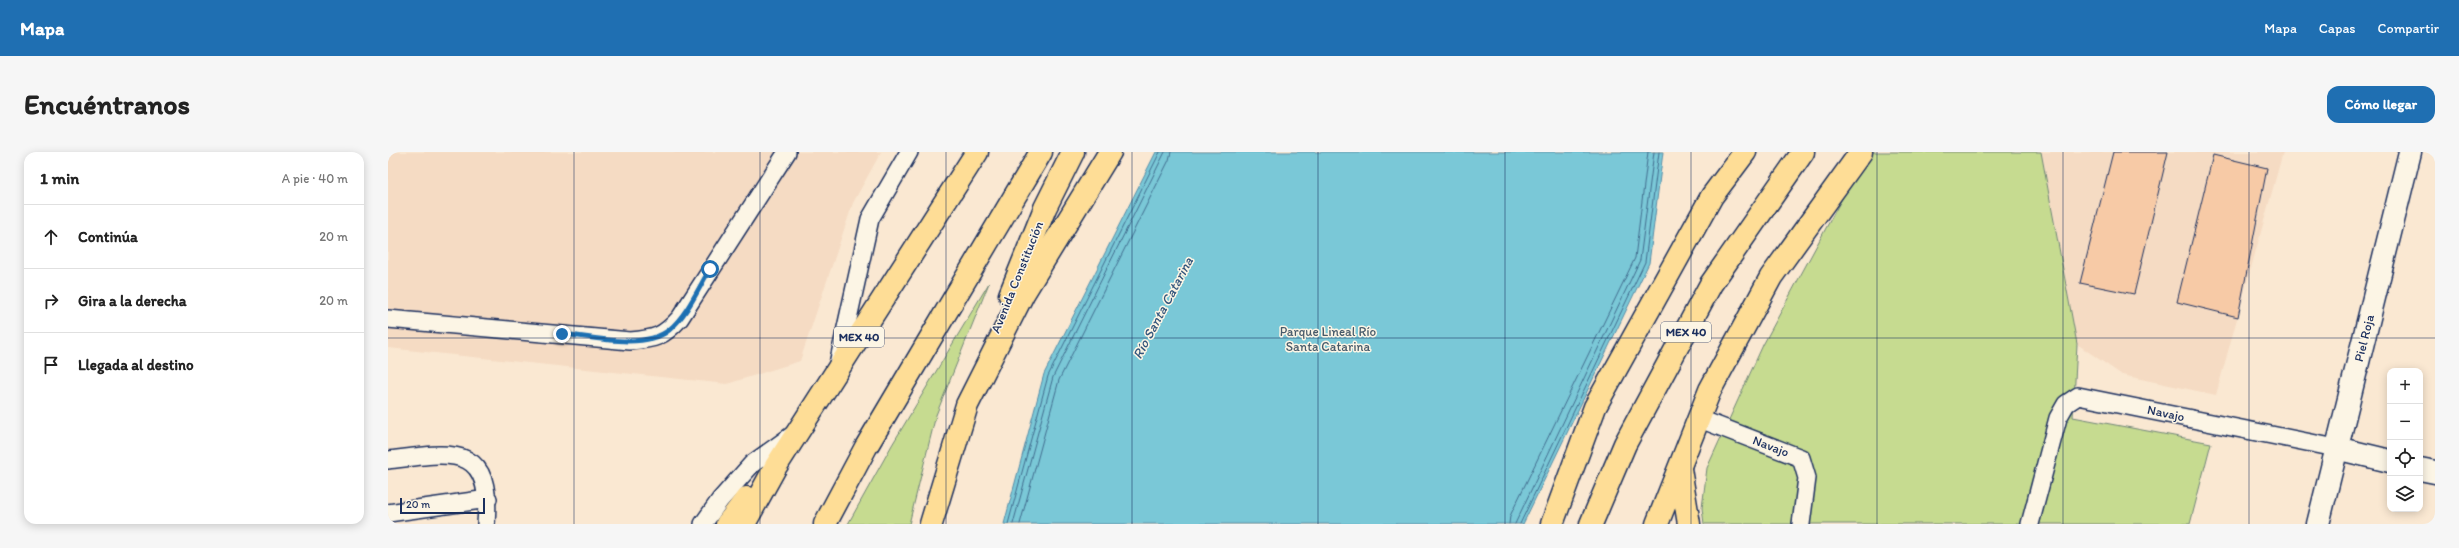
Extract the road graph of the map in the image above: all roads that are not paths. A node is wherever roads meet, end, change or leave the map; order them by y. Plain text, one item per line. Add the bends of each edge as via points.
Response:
1 (787, 152) edge
2 (909, 152) edge
3 (977, 152) edge
4 (1041, 152) edge
5 (1073, 152) edge
6 (1110, 152) edge
7 (1745, 152) edge
8 (1803, 152) edge
9 (1861, 152) edge
10 (2410, 152) edge
11 (388, 319) edge
12 (835, 373) junction
13 (967, 405) junction
14 (1700, 419) junction
15 (799, 430) junction
16 (2336, 448) junction
17 (388, 460) edge
18 (2387, 460) edge
19 (776, 466) junction
20 (1680, 469) junction
21 (2423, 470) edge
22 (2435, 472) edge
23 (488, 499) junction
24 (388, 513) edge
25 (486, 524) edge
26 (703, 524) edge
27 (727, 524) edge
28 (744, 524) edge
29 (825, 524) edge
30 (931, 524) edge
31 (1552, 524) edge
32 (1591, 524) edge
33 (1657, 524) edge
34 (1689, 524) edge
35 (1801, 524) edge
36 (2030, 524) edge
37 (2318, 524) edge

1 - 11 lane via 680,318 669,330 654,339 630,341
2 - 12 lane via 870,219
3 - 12 highway, MEX 40
4 - 29 highway via 866,446
5 - 13 highway, Avenida Constitución via 1045,208
6 - 13 highway, Avenida Constitución via 1023,294
7 - 31 highway via 1712,196 1595,407
8 - 32 highway, MEX 40 via 1711,284 1625,444
9 - 14 highway via 1771,277 1710,390
10 - 16 street, Piel Roja
12 - 15 highway, MEX 40
13 - 30 highway, Avenida Constitución
14 - 20 highway
14 - 35 lane, Navajo via 1801,458 1806,478
15 - 19 highway, MEX 40
15 - 26 lane via 752,464 720,500
16 - 18 street, Navajo
16 - 36 lane, Navajo via 2078,396 2066,404 2058,418
16 - 37 street, Piel Roja
17 - 23 lane via 438,454 465,457 476,464
19 - 27 highway
19 - 28 highway, MEX 40
20 - 33 highway
20 - 34 highway
21 - 22 street
23 - 24 lane
23 - 25 lane

